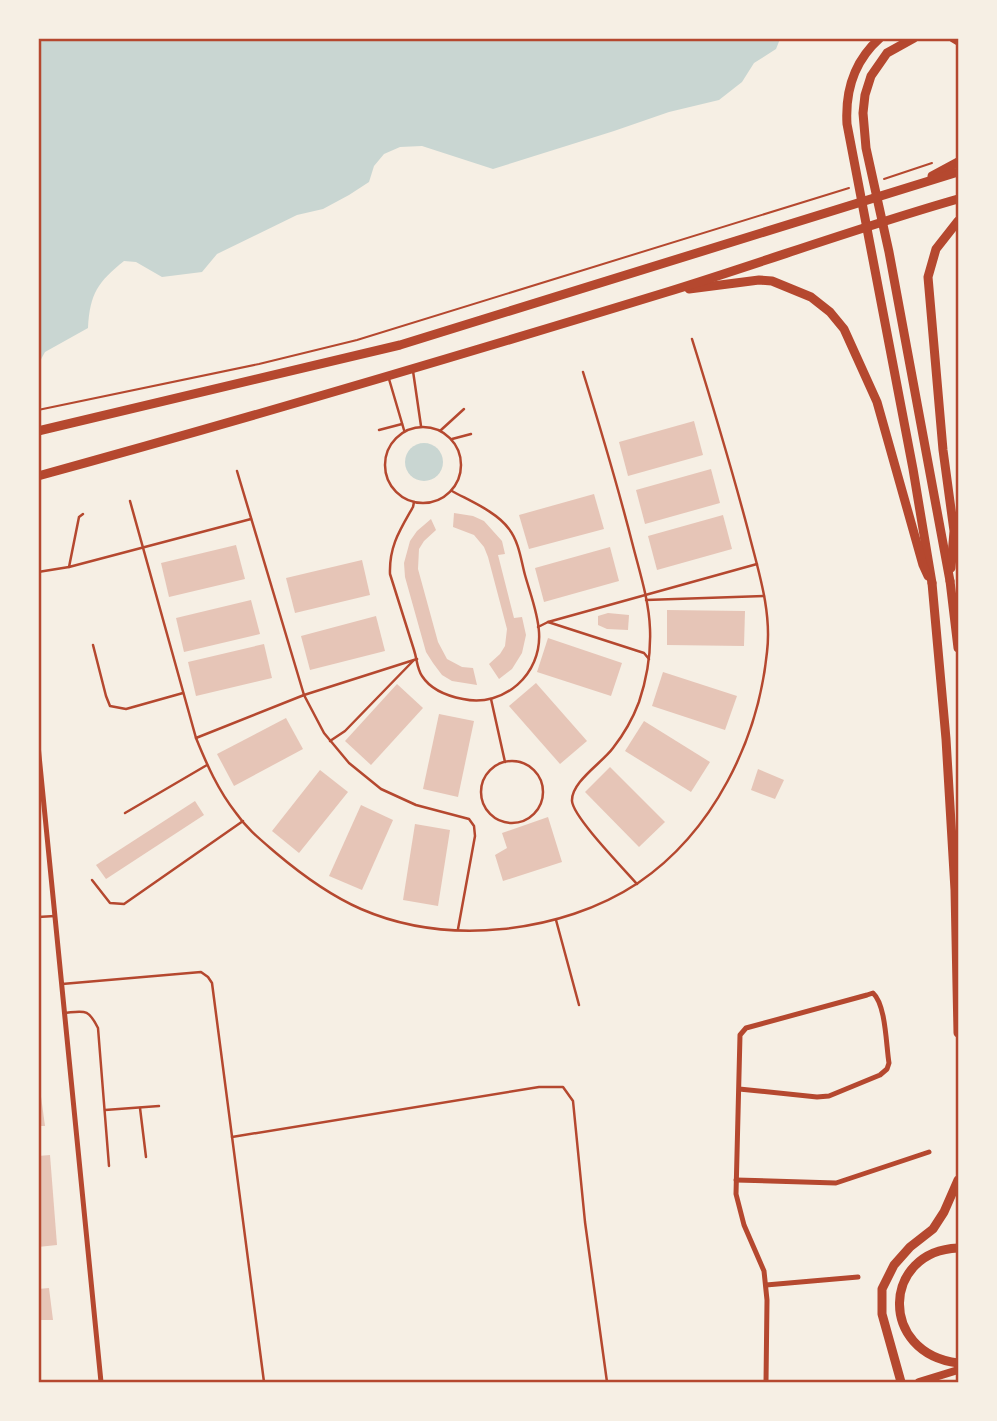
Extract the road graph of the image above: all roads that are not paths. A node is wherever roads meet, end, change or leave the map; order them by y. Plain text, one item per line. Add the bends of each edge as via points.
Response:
1 (880, 38) edge
2 (914, 38) edge
3 (953, 38) edge
4 (958, 41) edge
5 (958, 162) edge
6 (958, 172) edge
7 (915, 185) junction
8 (958, 200) edge
9 (958, 221) edge
10 (670, 291) junction
11 (692, 339) dead end
12 (413, 368) junction
13 (583, 372) dead end
14 (388, 376) junction
15 (464, 408) dead end
16 (402, 424) junction
17 (421, 426) junction
18 (379, 430) dead end
19 (440, 430) junction
20 (38, 431) edge
21 (404, 431) junction
22 (471, 434) dead end
23 (452, 439) junction
24 (237, 471) dead end
25 (38, 476) edge
26 (452, 491) junction
27 (130, 501) dead end
28 (414, 502) junction
29 (83, 514) dead end
30 (251, 519) junction
31 (143, 548) junction
32 (757, 565) junction
33 (69, 567) junction
34 (38, 572) edge
35 (950, 581) junction
36 (932, 583) junction
37 (764, 596) junction
38 (646, 598) junction
39 (548, 622) junction
40 (538, 627) junction
41 (93, 645) dead end
42 (958, 648) edge
43 (415, 659) junction
44 (650, 659) junction
45 (183, 693) junction
46 (304, 695) junction
47 (491, 699) junction
48 (196, 738) junction
49 (330, 741) junction
50 (38, 746) edge
51 (505, 762) junction
52 (207, 765) junction
53 (125, 813) dead end
54 (243, 821) junction
55 (92, 880) dead end
56 (636, 884) junction
57 (55, 916) junction
58 (38, 917) edge
59 (556, 920) junction
60 (458, 929) junction
61 (61, 984) junction
62 (579, 1005) dead end
63 (64, 1013) junction
64 (958, 1033) edge
65 (739, 1089) junction
66 (159, 1106) dead end
67 (140, 1107) junction
68 (105, 1110) junction
69 (232, 1138) junction
70 (929, 1152) dead end
71 (146, 1157) dead end
72 (109, 1166) dead end
73 (736, 1180) junction
74 (958, 1180) edge
75 (958, 1248) edge
76 (858, 1277) dead end
77 (766, 1285) junction
78 (958, 1363) edge
79 (958, 1370) edge
80 (101, 1382) edge
81 (264, 1382) edge
82 (607, 1382) edge
83 (766, 1382) edge
84 (901, 1382) edge
85 (919, 1382) edge

1 - 36 main road via 866,52 849,85 847,124
2 - 35 main road via 887,53 871,76 863,113
3 - 4 main road
5 - 7 main road
6 - 7 main road
7 - 20 main road via 400,345
8 - 10 main road
9 - 35 main road via 936,249 928,277 954,531
10 - 12 main road
10 - 36 main road via 759,279 811,298 830,312 844,329 877,402
11 - 32 lane
12 - 14 main road
12 - 17 lane
13 - 38 lane
14 - 16 lane
14 - 25 main road
15 - 19 lane
16 - 18 lane
16 - 21 lane
17 - 19 lane
17 - 21 lane
19 - 23 lane
21 - 28 lane via 388,448 385,472 393,488
22 - 23 lane
23 - 26 lane via 462,465
24 - 30 lane
26 - 28 lane via 434,502
26 - 40 lane via 501,521 513,534
27 - 31 lane
28 - 43 lane via 395,538 389,566
29 - 33 lane
30 - 31 lane
30 - 46 lane
31 - 33 lane
31 - 45 lane
32 - 37 lane
32 - 38 lane
33 - 34 lane
35 - 42 main road
36 - 64 main road via 956,890
37 - 38 lane
37 - 56 lane via 768,621 764,674 758,705 736,763 692,835
38 - 39 lane
38 - 44 lane
39 - 40 lane
39 - 44 lane via 644,653
40 - 47 lane via 537,655 528,674 513,689
41 - 45 lane via 110,706 125,709
43 - 46 lane
43 - 47 lane via 423,678 441,693 466,700
43 - 49 lane
44 - 56 lane via 638,706 627,727 612,750 574,789 572,798 578,815
45 - 48 lane
46 - 48 lane
46 - 49 lane
47 - 51 lane
48 - 52 lane
49 - 60 lane via 381,789 416,805 468,819 474,826
50 - 57 street
51 - 51 lane via 516,761 535,770 544,790 538,810 520,822 501,821 482,800 483,780
52 - 53 lane
52 - 54 lane
54 - 55 lane via 124,904 110,903
54 - 60 lane via 292,867 340,898 386,918
56 - 59 lane
57 - 58 lane
57 - 61 street
59 - 60 lane via 499,930
59 - 62 lane
61 - 63 street
61 - 69 lane via 201,972 208,977
63 - 68 lane via 90,1013 98,1028
63 - 80 street
65 - 65 street via 740,1035 746,1028 873,993 881,1005 889,1063 880,1075 817,1097
65 - 73 street
66 - 67 lane
67 - 68 lane
67 - 71 lane
68 - 72 lane
69 - 81 lane
69 - 82 lane via 539,1087 563,1087 573,1101
70 - 73 street via 836,1183
73 - 77 street via 737,1206 761,1260
74 - 84 main road via 933,1229 894,1265 882,1289 882,1314
75 - 78 main road via 934,1251 922,1259 904,1283 899,1310 908,1337 920,1349
76 - 77 street
77 - 83 street
79 - 85 main road

